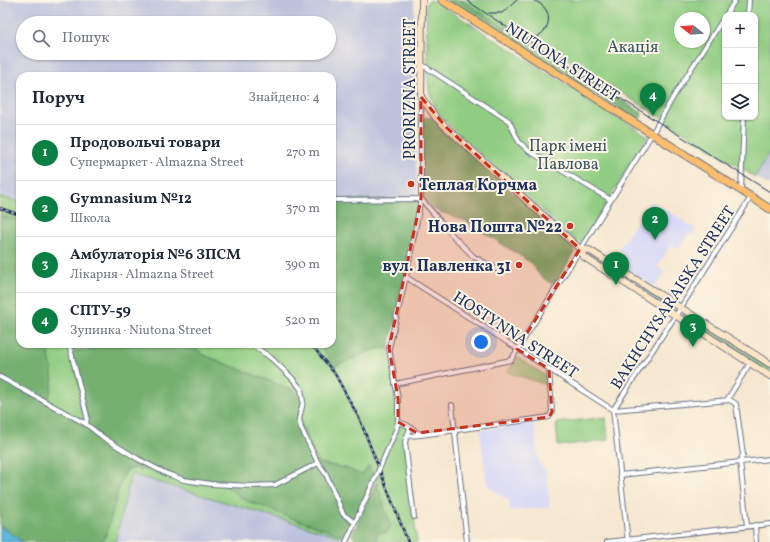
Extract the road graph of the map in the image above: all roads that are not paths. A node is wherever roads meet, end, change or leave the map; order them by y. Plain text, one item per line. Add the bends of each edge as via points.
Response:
1 (422, 0) edge
2 (442, 0) edge
3 (735, 0) edge
4 (749, 0) edge
5 (728, 12) edge
6 (748, 12) edge
7 (722, 21) edge
8 (421, 64) junction
9 (421, 97) junction
10 (744, 120) edge
11 (652, 134) junction
12 (741, 190) junction
13 (751, 197) junction
14 (336, 200) edge
15 (421, 200) junction
16 (611, 200) junction
17 (770, 208) edge
18 (580, 249) junction
19 (502, 272) dead end
20 (406, 277) junction
21 (681, 308) junction
22 (676, 315) junction
23 (70, 348) edge
24 (257, 348) edge
25 (517, 349) junction
26 (750, 363) junction
27 (770, 364) edge
28 (549, 370) junction
29 (770, 376) edge
30 (0, 377) edge
31 (396, 384) junction
32 (727, 400) junction
33 (452, 405) dead end
34 (613, 410) junction
35 (398, 422) junction
36 (86, 424) junction
37 (410, 428) junction
38 (456, 429) junction
39 (421, 435) junction
40 (407, 436) junction
41 (770, 459) edge
42 (740, 461) junction
43 (318, 463) junction
44 (620, 475) junction
45 (414, 517) dead end
46 (354, 522) junction
47 (770, 524) edge
48 (755, 525) junction
49 (747, 526) junction
50 (628, 541) edge
51 (346, 542) edge
52 (467, 542) edge
53 (607, 542) edge
54 (756, 542) edge

1 - 8 street, PRORIZNA STREET
2 - 11 main road, NIUTONA STREET
3 - 5 street
4 - 6 street
7 - 11 street
8 - 9 street, PRORIZNA STREET
8 - 16 street via 509,121 518,142 529,151
9 - 15 street, PRORIZNA STREET
9 - 18 street via 446,127
10 - 12 street
11 - 12 main road, NIUTONA STREET
11 - 16 street
12 - 13 main road, NIUTONA STREET
13 - 17 main road, NIUTONA STREET
13 - 21 street, BAKHCHYSARAISKA STREET
14 - 15 street
15 - 19 street via 474,257
15 - 20 street, PRORIZNA STREET
16 - 18 street
18 - 21 street via 589,250
18 - 22 street via 584,257
18 - 25 street
20 - 25 street, HOSTYNNA STREET
20 - 31 street, PRORIZNA STREET via 389,348
21 - 22 street, BAKHCHYSARAISKA STREET
21 - 27 street
22 - 26 street
22 - 34 street, BAKHCHYSARAISKA STREET
23 - 36 street via 87,416
24 - 43 street via 271,358 301,390 303,402 300,424
25 - 28 street, HOSTYNNA STREET
25 - 31 street via 511,360
26 - 29 street
26 - 32 street
28 - 34 street, HOSTYNNA STREET
28 - 38 street via 552,412 549,417
30 - 36 street
31 - 35 street, PRORIZNA STREET
32 - 34 street
32 - 42 street via 736,404 743,455
33 - 38 street
34 - 44 street
35 - 37 street
35 - 46 street, PRORIZNA STREET, bridge
36 - 43 street via 138,459 184,480 211,484 275,485
37 - 39 street
37 - 40 street
38 - 39 street
38 - 52 street
39 - 40 street
40 - 45 street via 405,442
41 - 42 street
42 - 44 street
42 - 49 street
43 - 46 street via 326,474 343,514
44 - 50 street
46 - 51 street, PRORIZNA STREET
47 - 48 street
48 - 49 street
48 - 54 street
49 - 50 street
50 - 53 street

